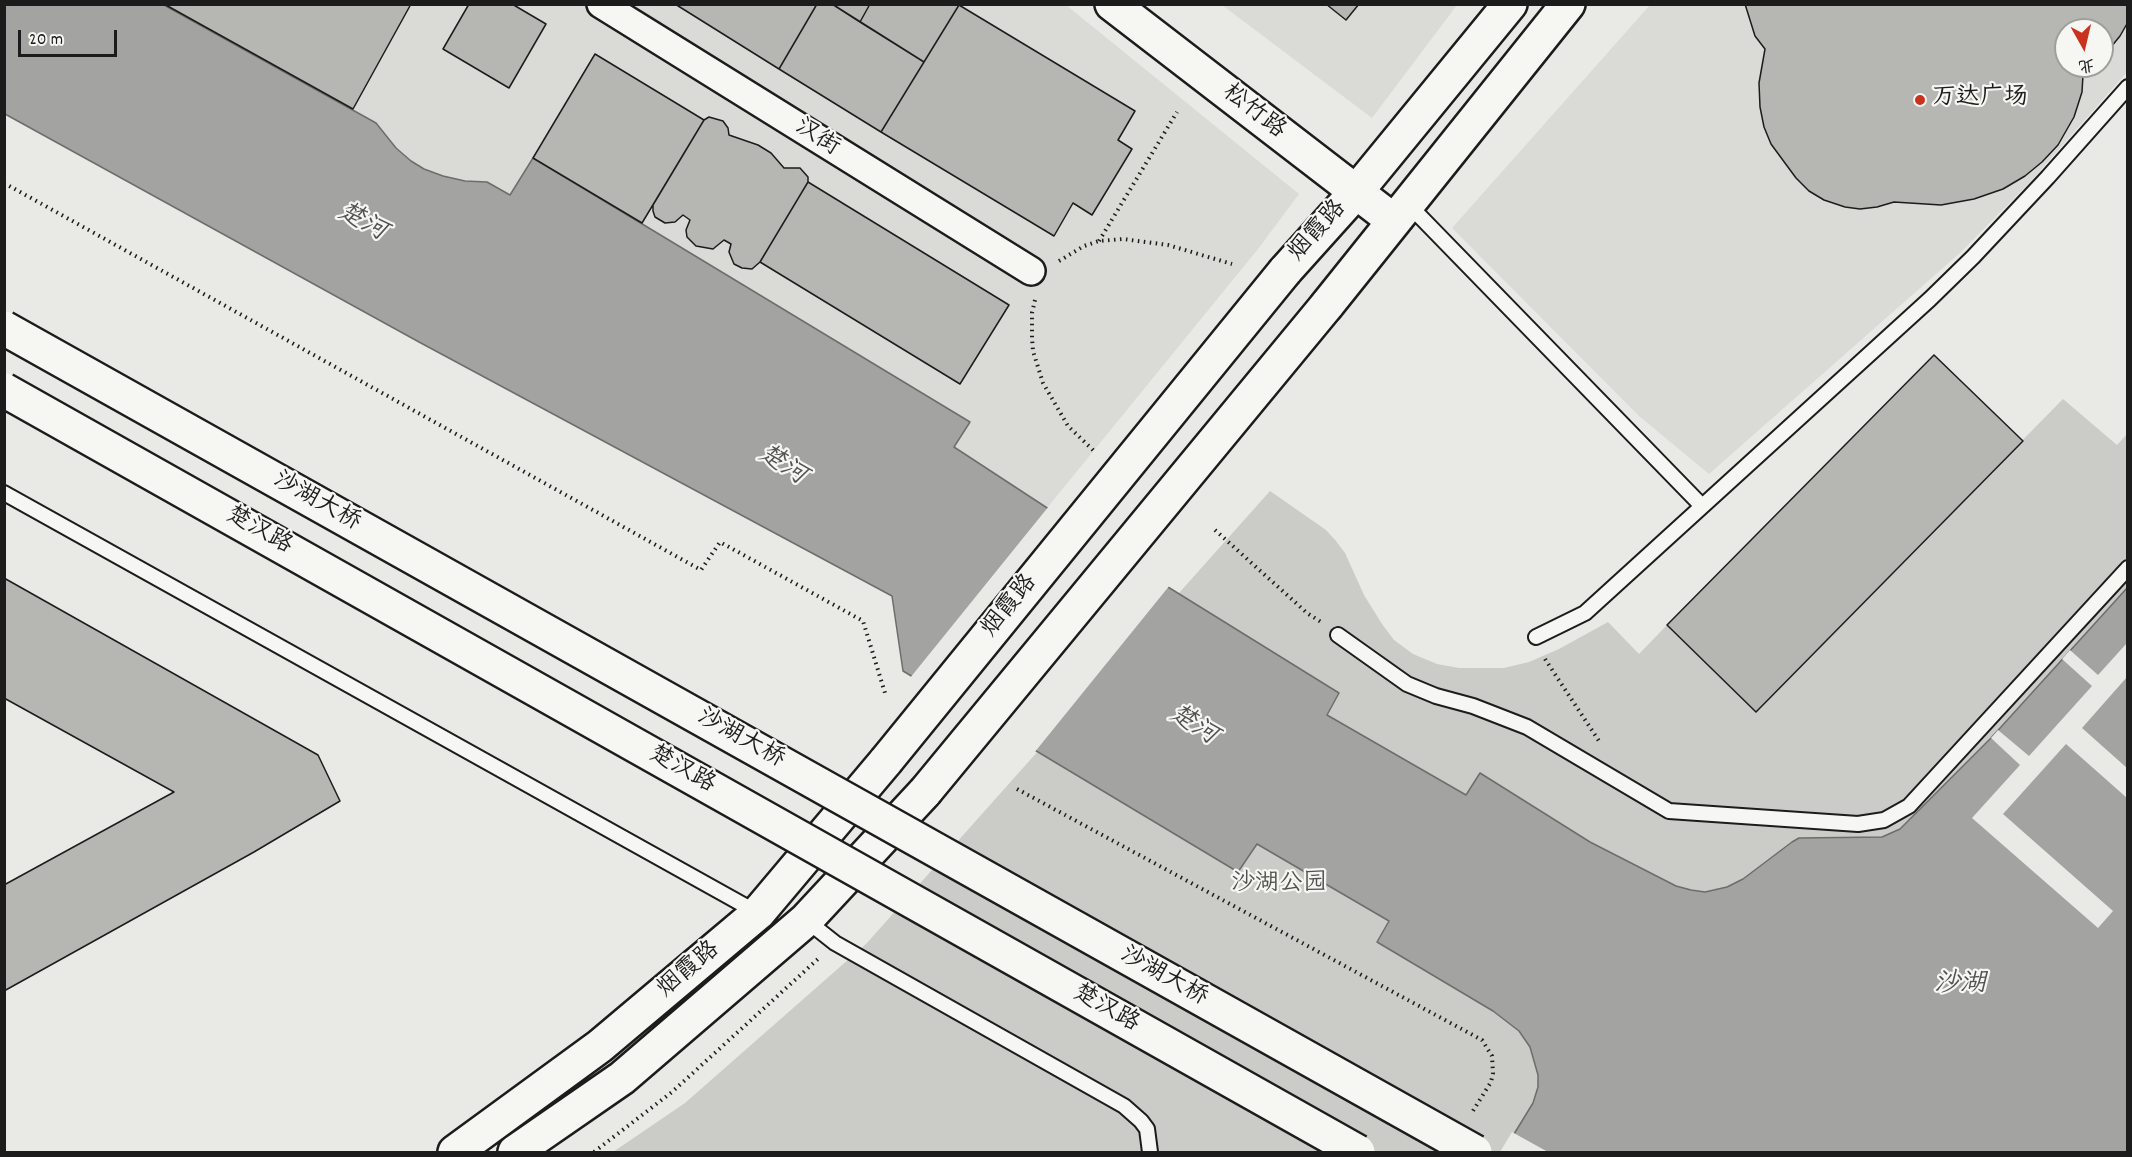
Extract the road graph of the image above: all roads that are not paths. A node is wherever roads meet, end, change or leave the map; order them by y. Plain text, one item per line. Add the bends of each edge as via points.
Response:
1 (601, 4) edge
2 (1112, 4) edge
3 (1510, 4) edge
4 (1568, 4) edge
5 (2127, 87) edge
6 (1356, 192) junction
7 (1401, 212) junction
8 (1040, 278) road end
9 (4, 328) edge
10 (4, 390) edge
11 (4, 494) edge
12 (1702, 506) junction
13 (2127, 568) edge
14 (1338, 635) road end
15 (1536, 637) road end
16 (758, 913) junction
17 (806, 920) junction
18 (1470, 1138) edge
19 (455, 1152) edge
20 (515, 1152) edge
21 (1150, 1152) edge
22 (1358, 1152) edge

1 - 8 street, 汉街
2 - 6 main road, 松竹路
3 - 6 main road, 烟霞路
4 - 7 main road, 烟霞路
5 - 12 lane via 1973,256
6 - 7 main road, 松竹路
6 - 16 main road, 烟霞路, bridge via 1285,271
7 - 12 lane
7 - 17 main road, 烟霞路, bridge via 925,792
9 - 18 main road, 沙湖大桥, bridge
10 - 22 main road, 楚汉路, bridge
11 - 16 lane
12 - 15 lane via 1585,613
13 - 14 lane via 1909,806 1884,820 1858,824 1669,811 1527,727 1407,684
16 - 19 main road, 烟霞路 via 600,1046
17 - 20 main road, 烟霞路 via 622,1078
17 - 21 lane via 835,944 1124,1106 1147,1129

